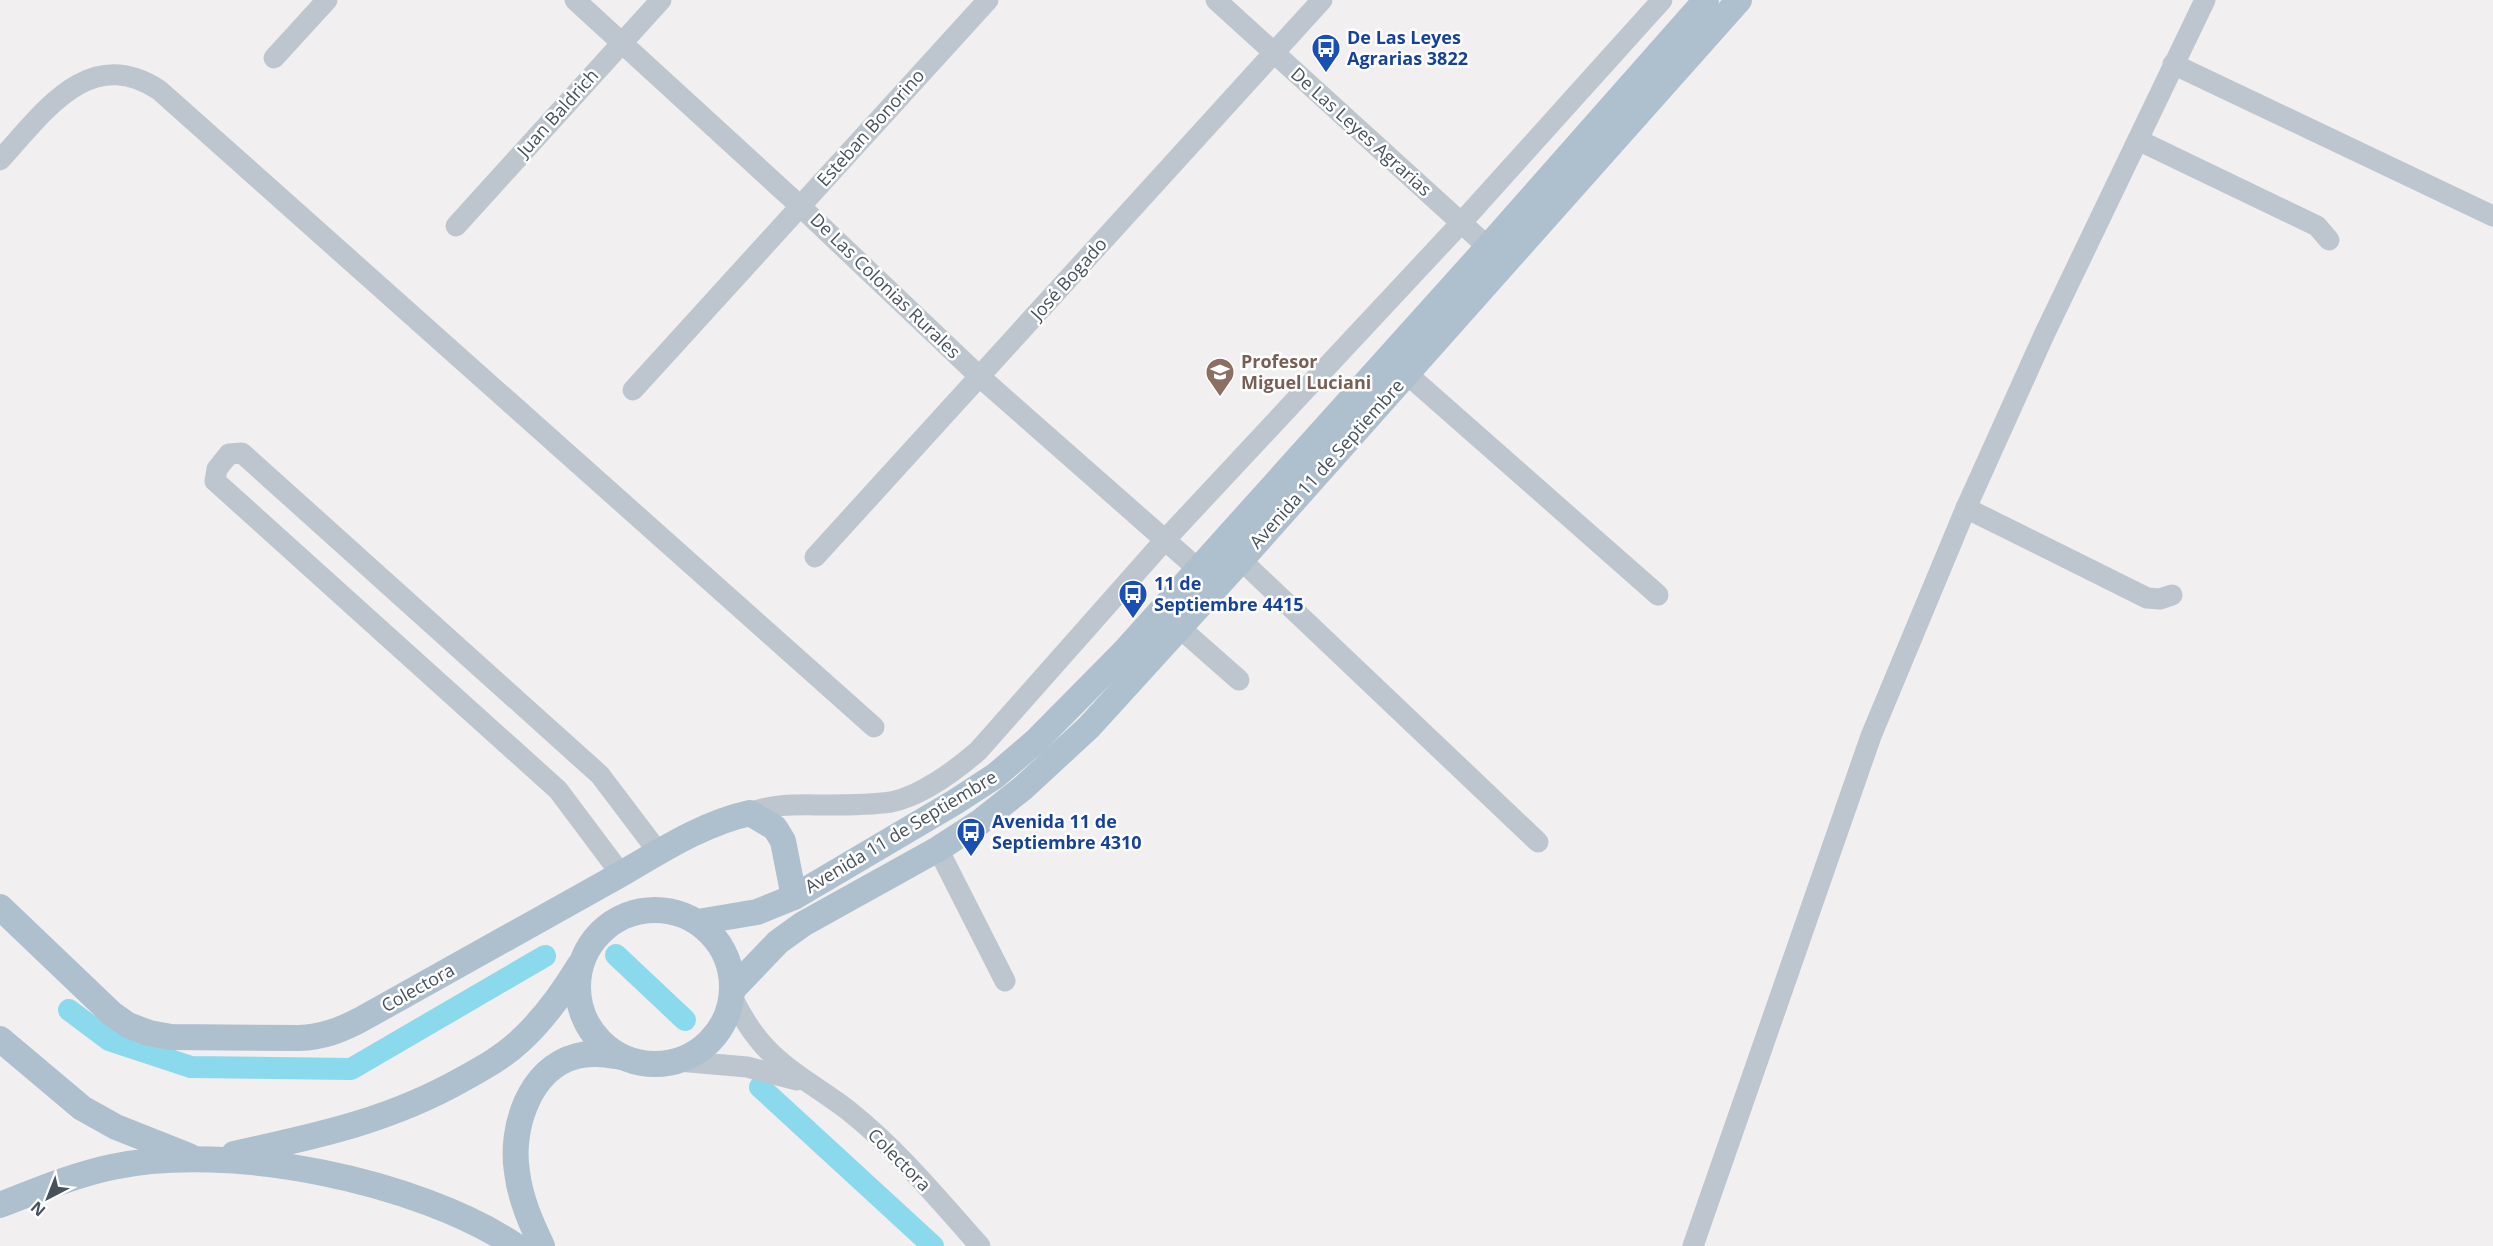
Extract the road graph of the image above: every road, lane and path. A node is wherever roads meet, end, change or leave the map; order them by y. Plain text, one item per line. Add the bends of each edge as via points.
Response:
1 (327, 0) edge
2 (574, 0) edge
3 (661, 0) edge
4 (988, 0) edge
5 (1216, 0) edge
6 (1322, 0) edge
7 (1662, 0) edge
8 (1706, 0) edge
9 (1739, 0) edge
10 (2205, 0) edge
11 (622, 43) junction
12 (1274, 53) junction
13 (274, 58) dead end
14 (2173, 64) junction
15 (2138, 140) junction
16 (0, 160) edge
17 (800, 206) junction
18 (2493, 216) edge
19 (1461, 223) junction
20 (456, 226) dead end
21 (2329, 240) dead end
22 (1497, 255) junction
23 (1407, 374) junction
24 (980, 376) junction
25 (633, 390) dead end
26 (1966, 508) junction
27 (1164, 541) junction
28 (815, 557) dead end
29 (1241, 560) junction
30 (1198, 569) junction
31 (2172, 595) dead end
32 (1658, 596) dead end
33 (1180, 628) junction
34 (1239, 680) dead end
35 (874, 727) dead end
36 (750, 813) junction
37 (1538, 842) dead end
38 (938, 849) junction
39 (659, 853) junction
40 (621, 874) junction
41 (794, 897) junction
42 (0, 907) edge
43 (698, 922) junction
44 (583, 961) junction
45 (1005, 981) dead end
46 (732, 993) junction
47 (0, 1039) edge
48 (626, 1058) junction
49 (678, 1061) junction
50 (809, 1084) junction
51 (204, 1158) junction
52 (0, 1205) edge
53 (516, 1246) edge
54 (542, 1246) edge
55 (980, 1246) edge
56 (1693, 1246) edge

1 - 13 street
2 - 11 street, De Las Colonias Rurales
3 - 11 street, Juan Baldrich
4 - 17 street, Esteban Bonorino
5 - 12 street, De Las Leyes Agrarias
6 - 12 street, José Bogado
7 - 19 street
8 - 22 main road, Avenida 11 de Septiembre
9 - 22 main road, Avenida 11 de Septiembre
10 - 14 street
11 - 17 street, De Las Colonias Rurales
11 - 20 street, Juan Baldrich
12 - 19 street, De Las Leyes Agrarias
12 - 24 street, José Bogado
14 - 15 street
14 - 18 street
15 - 21 street via 2317,226
15 - 26 street
16 - 35 street via 70,88 96,75 121,74 143,80 177,106
17 - 24 street, De Las Colonias Rurales
17 - 25 street, Esteban Bonorino
19 - 22 street, De Las Leyes Agrarias
19 - 27 street
22 - 23 main road, Avenida 11 de Septiembre
22 - 30 main road, Avenida 11 de Septiembre
23 - 29 main road, Avenida 11 de Septiembre
23 - 32 street
24 - 27 street, De Las Colonias Rurales
24 - 28 street, José Bogado
26 - 31 street via 2147,598
26 - 56 street via 1870,736
27 - 30 street, De Las Colonias Rurales
27 - 36 street via 978,751 959,767 928,787 894,801 768,806
29 - 33 main road, Avenida 11 de Septiembre
29 - 37 street
30 - 41 main road, Avenida 11 de Septiembre via 1124,652 1036,741 995,776
33 - 34 street
33 - 38 main road, Avenida 11 de Septiembre via 1055,760 980,822
36 - 39 main road, Colectora via 718,821
36 - 41 main road via 775,828 783,842
38 - 45 street
38 - 46 main road, Avenida 11 de Septiembre via 848,897 778,942
39 - 40 main road, Colectora
39 - 40 street via 600,775 242,453 229,454 217,469 215,481 558,790
40 - 42 main road, Colectora via 345,1028 319,1037 171,1037 128,1025
41 - 43 main road, Avenida 11 de Septiembre via 747,915
43 - 44 main road via 665,910 630,913 593,940
43 - 46 main road via 724,951 732,976
44 - 48 main road via 578,986 582,1012 604,1044
44 - 51 main road via 557,1002 519,1042 457,1083 377,1119 306,1139
46 - 49 main road via 730,1009 715,1036
46 - 50 street, Colectora via 754,1035
47 - 51 main road via 90,1113
48 - 49 main road via 652,1064
48 - 54 main road via 588,1054 564,1060 543,1076 527,1101 518,1133 516,1170 527,1212
49 - 50 street, Colectora via 747,1067
50 - 55 street, Colectora via 849,1111 885,1144
51 - 52 main road via 112,1167
51 - 53 main road via 324,1173 374,1185 474,1222

